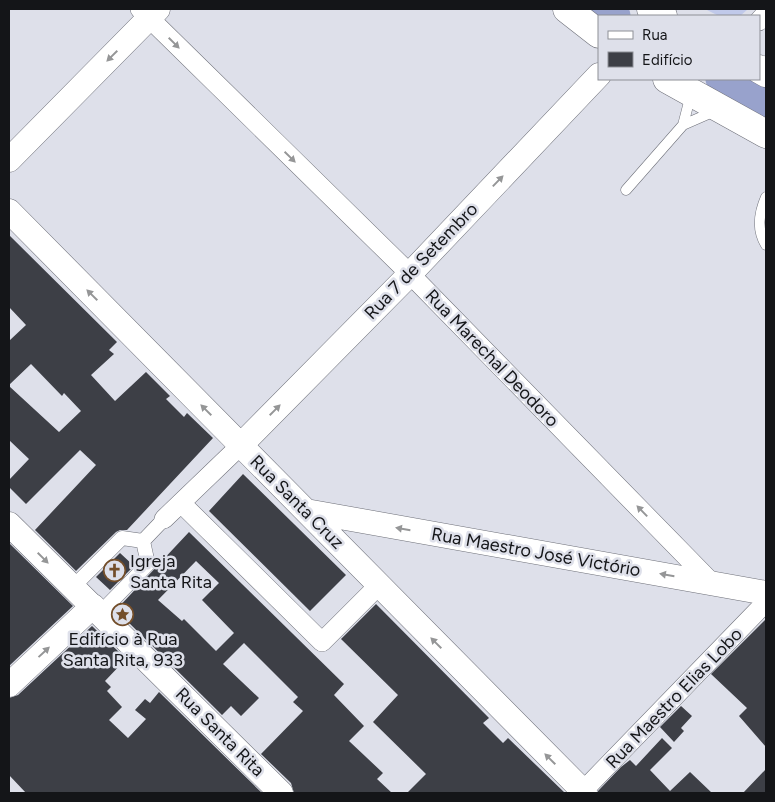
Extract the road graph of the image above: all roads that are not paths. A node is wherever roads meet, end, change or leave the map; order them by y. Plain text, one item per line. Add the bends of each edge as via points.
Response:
1 (567, 9) edge
2 (149, 12) edge
3 (598, 33) edge
4 (598, 76) edge
5 (669, 80) edge
6 (692, 93) junction
7 (719, 109) junction
8 (684, 125) junction
9 (766, 134) edge
10 (9, 160) edge
11 (626, 190) dead end
12 (766, 197) edge
13 (9, 211) edge
14 (766, 245) edge
15 (410, 274) junction
16 (241, 445) junction
17 (182, 503) junction
18 (306, 511) junction
19 (164, 519) joint
20 (9, 524) edge
21 (143, 541) junction
22 (713, 584) junction
23 (380, 585) junction
24 (73, 587) junction
25 (766, 593) edge
26 (766, 602) edge
27 (96, 610) junction
28 (9, 685) edge
29 (281, 793) edge
30 (583, 793) edge

1 - 3 main road
2 -> 10 street
2 -> 15 street, Rua Marechal Deodoro
15 -> 4 street, Rua 7 de Setembro
5 - 6 main road
6 - 7 main road
6 - 8 lane
7 - 8 lane
7 - 9 main road
8 - 11 lane
12 - 14 lane via 760,212 761,237
16 -> 13 street, Rua Santa Cruz
16 -> 15 street, Rua 7 de Setembro
22 -> 15 street, Rua Marechal Deodoro
16 - 17 street
16 - 18 street, Rua Santa Cruz
17 - 19 street
17 - 23 street via 322,642
22 -> 18 street, Rua Maestro José Victório
18 - 23 street, Rua Santa Cruz
19 - 21 street
20 -> 24 street, Rua Santa Rita
21 - 24 street via 122,538
21 - 27 street via 148,564
22 - 25 street, Rua Maestro José Victório
30 -> 23 street, Rua Santa Cruz
24 - 27 street, Rua Santa Rita
26 - 30 street, Rua Maestro Elias Lobo
28 -> 27 street
27 - 29 street, Rua Santa Rita

